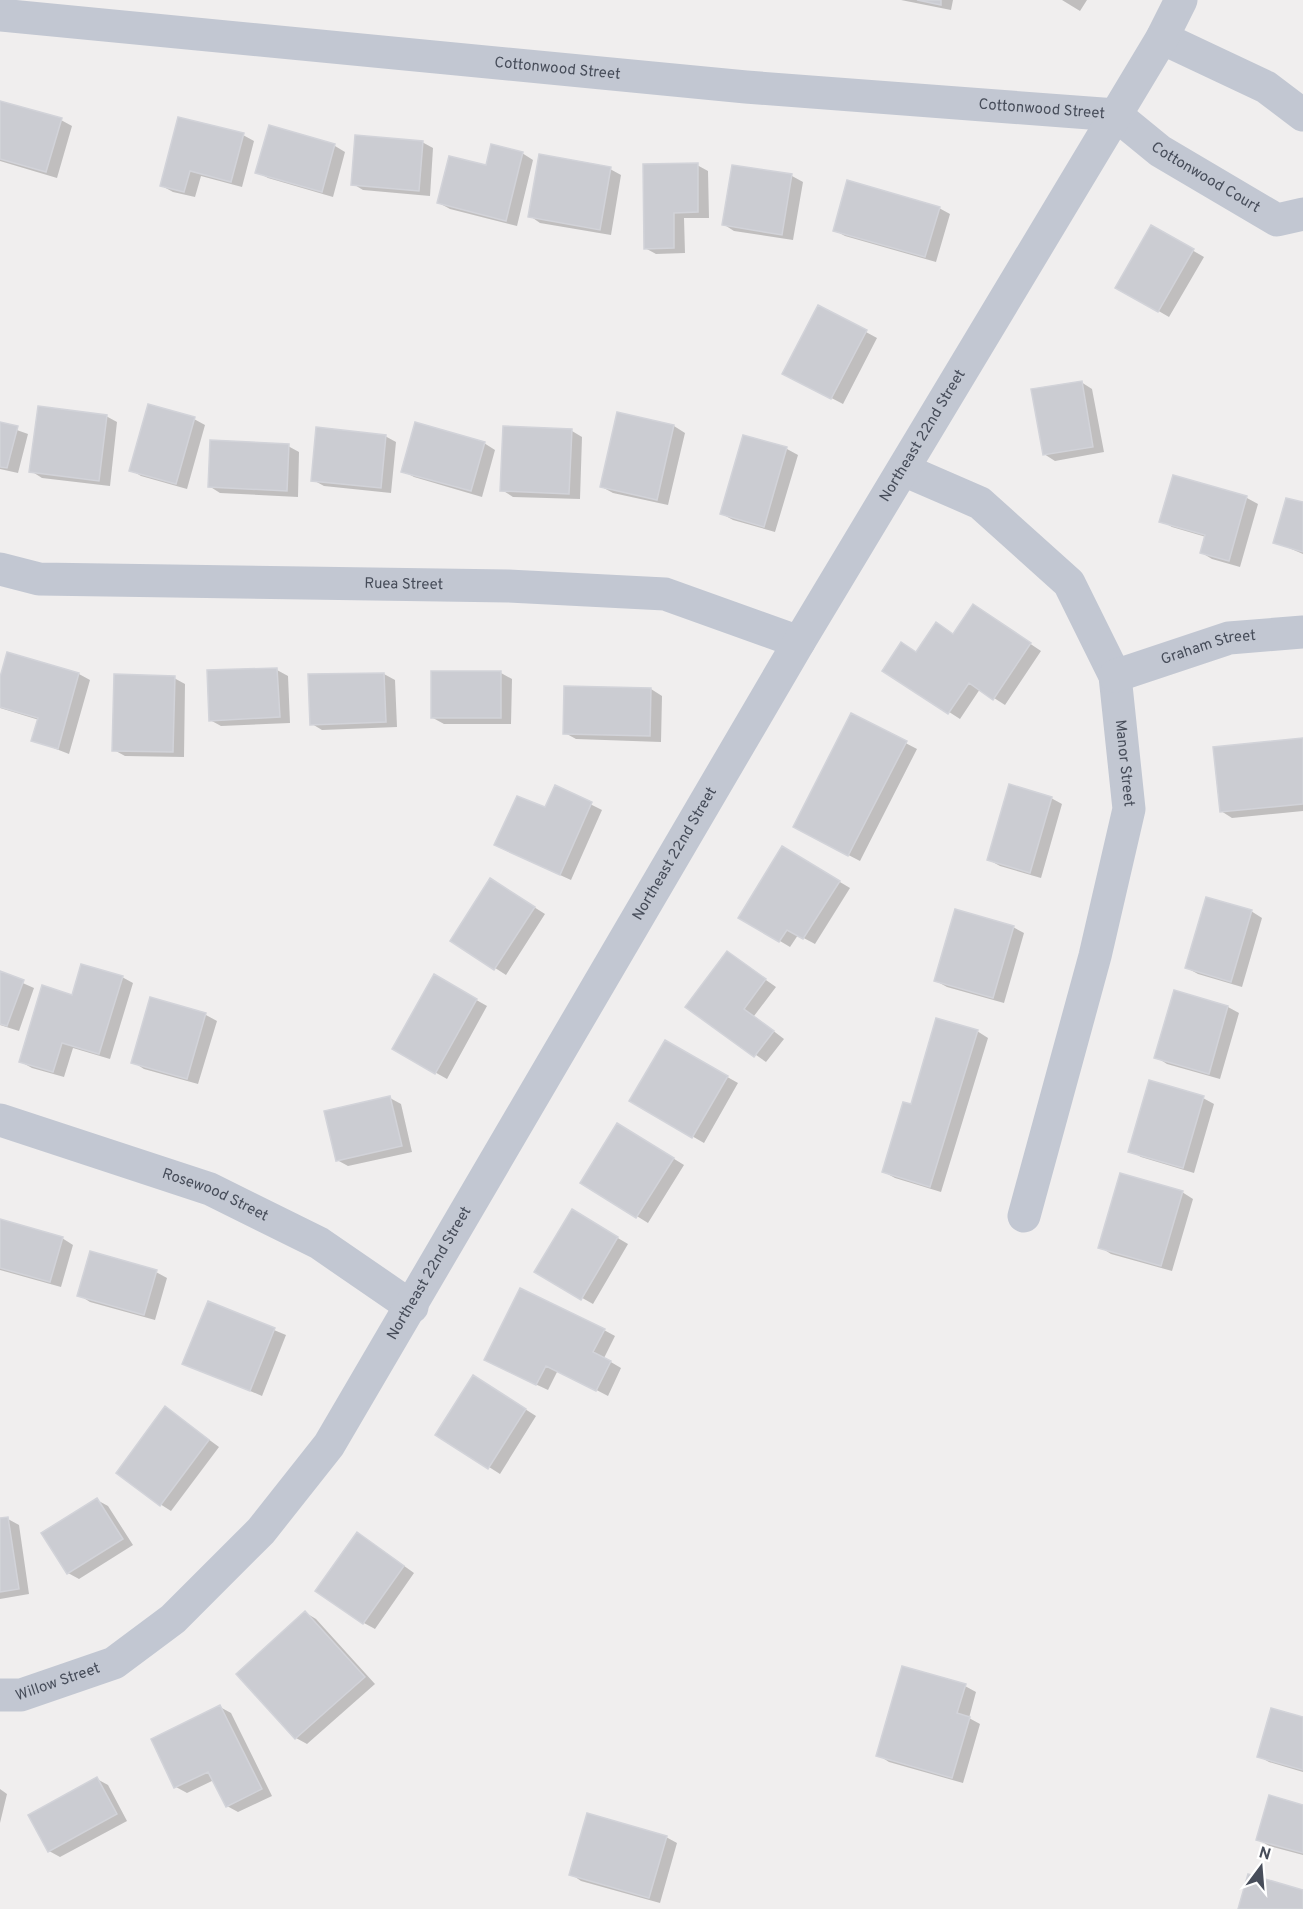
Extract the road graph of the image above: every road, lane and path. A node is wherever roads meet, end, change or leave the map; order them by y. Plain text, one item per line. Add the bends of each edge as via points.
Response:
1 (1180, 0) edge
2 (0, 15) edge
3 (1162, 38) junction
4 (1116, 115) junction
5 (1303, 115) edge
6 (1303, 214) edge
7 (904, 470) junction
8 (0, 569) edge
9 (1303, 632) edge
10 (799, 642) junction
11 (1114, 676) junction
12 (0, 1120) edge
13 (1024, 1216) dead end
14 (412, 1307) junction
15 (114, 1664) joint
16 (0, 1695) edge

1 - 3 street, Northeast 22nd Street
2 - 4 street, Cottonwood Street via 746,87
3 - 4 street, Northeast 22nd Street
3 - 5 street via 1266,87
4 - 6 street, Cottonwood Court via 1160,151 1277,220
4 - 7 street, Northeast 22nd Street
7 - 10 street, Northeast 22nd Street
7 - 11 street, Manor Street via 980,503 1069,583
8 - 10 street, Ruea Street via 39,579 508,586 665,594
9 - 11 street, Graham Street via 1229,638
10 - 14 street, Northeast 22nd Street
11 - 13 street, Manor Street via 1129,809 1095,956
12 - 14 street, Rosewood Street via 210,1189 318,1244
14 - 15 street, Northeast 22nd Street via 329,1445 261,1532 173,1619
15 - 16 street, Willow Street via 21,1695

